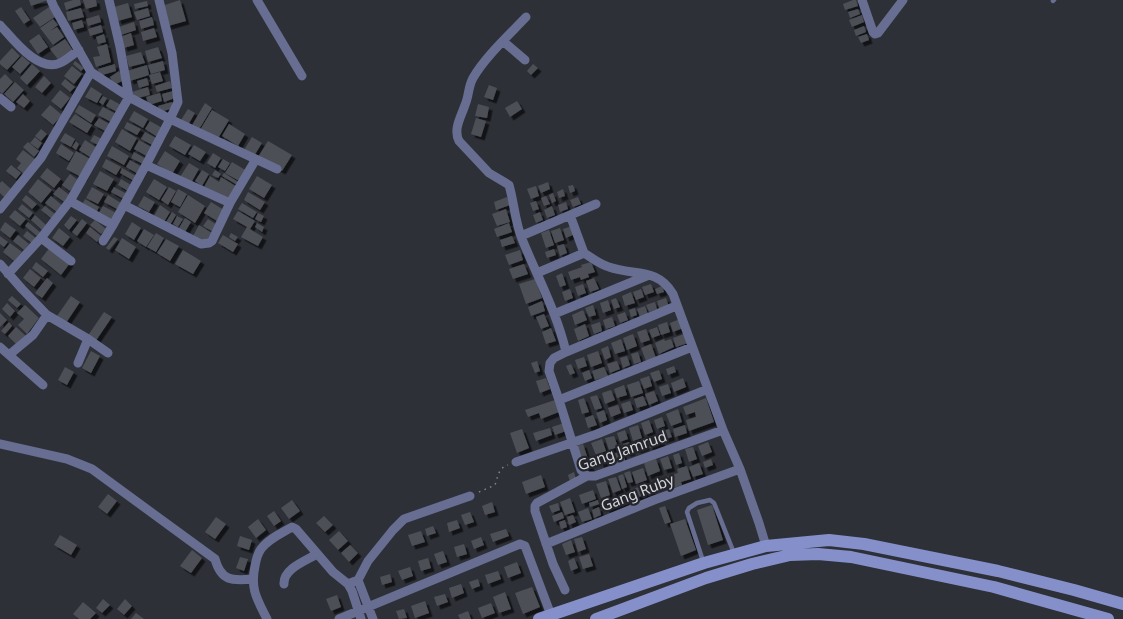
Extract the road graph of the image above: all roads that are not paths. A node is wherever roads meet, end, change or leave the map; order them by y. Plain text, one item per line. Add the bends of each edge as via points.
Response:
1 (51, 0) edge
2 (109, 0) edge
3 (159, 0) edge
4 (257, 0) edge
5 (862, 0) edge
6 (903, 0) edge
7 (526, 17) dead end
8 (0, 25) edge
9 (504, 42) junction
10 (79, 50) junction
11 (525, 60) dead end
12 (91, 72) junction
13 (302, 76) dead end
14 (129, 97) junction
15 (0, 98) edge
16 (11, 107) dead end
17 (170, 119) junction
18 (256, 159) junction
19 (146, 165) junction
20 (277, 169) dead end
21 (70, 201) junction
22 (230, 203) junction
23 (596, 204) dead end
24 (124, 205) junction
25 (0, 209) edge
26 (570, 215) junction
27 (113, 225) junction
28 (520, 236) junction
29 (41, 238) junction
30 (102, 241) dead end
31 (584, 253) junction
32 (71, 261) dead end
33 (0, 264) edge
34 (8, 273) junction
35 (537, 273) junction
36 (649, 275) junction
37 (676, 306) junction
38 (554, 314) junction
39 (47, 315) junction
40 (88, 339) junction
41 (0, 347) edge
42 (692, 347) junction
43 (566, 352) junction
44 (108, 353) dead end
45 (9, 355) junction
46 (78, 363) dead end
47 (43, 385) dead end
48 (708, 389) junction
49 (560, 400) junction
50 (723, 430) junction
51 (572, 442) junction
52 (0, 444) edge
53 (516, 462) road end
54 (740, 469) junction
55 (587, 476) junction
56 (470, 495) road end
57 (546, 544) junction
58 (766, 546) junction
59 (317, 554) junction
60 (735, 555) junction
61 (704, 563) junction
62 (998, 571) junction
63 (252, 579) junction
64 (358, 580) junction
65 (284, 584) dead end
66 (348, 584) junction
67 (994, 587) junction
68 (565, 590) dead end
69 (1123, 604) edge
70 (369, 607) junction
71 (359, 615) edge
72 (545, 617) edge
73 (267, 619) edge
74 (339, 619) edge
75 (373, 619) edge
76 (596, 619) edge
77 (1108, 619) edge

1 - 10 street
2 - 14 street
3 - 17 street via 178,97
4 - 13 street
5 - 6 street via 875,34
7 - 9 street
8 - 10 street via 43,64 61,63
9 - 11 street
9 - 28 street via 472,80 457,126 457,138 489,173 509,184
10 - 12 street
12 - 14 street
12 - 25 street via 41,158
14 - 17 street
14 - 21 street
15 - 16 street
17 - 18 street
17 - 19 street
18 - 20 street
18 - 22 street
19 - 22 street
19 - 24 street
21 - 27 street
21 - 29 street
22 - 24 street via 212,241 204,245
23 - 26 street
24 - 27 street
26 - 28 street
26 - 31 street
27 - 30 street
28 - 35 street
29 - 32 street
29 - 34 street
31 - 35 street
31 - 36 street via 609,267
33 - 34 street
34 - 39 street
35 - 38 street
36 - 37 street via 664,282
36 - 38 street
37 - 42 street
37 - 43 street
38 - 43 street
39 - 40 street
39 - 45 street via 33,335
40 - 44 street
40 - 46 street
41 - 45 street
42 - 48 street
42 - 49 street
43 - 49 street via 554,358 549,371
45 - 47 street
48 - 50 street
48 - 51 street
49 - 51 street
50 - 54 street
50 - 55 street, Gang Jamrud
51 - 53 street
51 - 55 street via 581,470
52 - 63 street via 67,459 92,469 215,559 225,577
54 - 57 street, Gang Ruby
54 - 58 street
55 - 57 street, Gang Jamrud via 537,502 535,511
56 - 64 street via 404,519 368,561
57 - 68 street
58 - 60 main road
58 - 62 main road via 829,540
59 - 63 street via 292,527 261,549
59 - 65 street via 288,572
59 - 66 street
60 - 61 main road
60 - 61 lane via 714,503 705,500 687,512
61 - 72 main road
62 - 67 main road
62 - 69 main road
63 - 73 street
64 - 66 street
64 - 70 street
66 - 71 street
67 - 76 main road via 851,557 790,555 706,578
67 - 77 main road
70 - 71 street
70 - 72 street via 520,544 525,546
70 - 75 street
71 - 74 street

